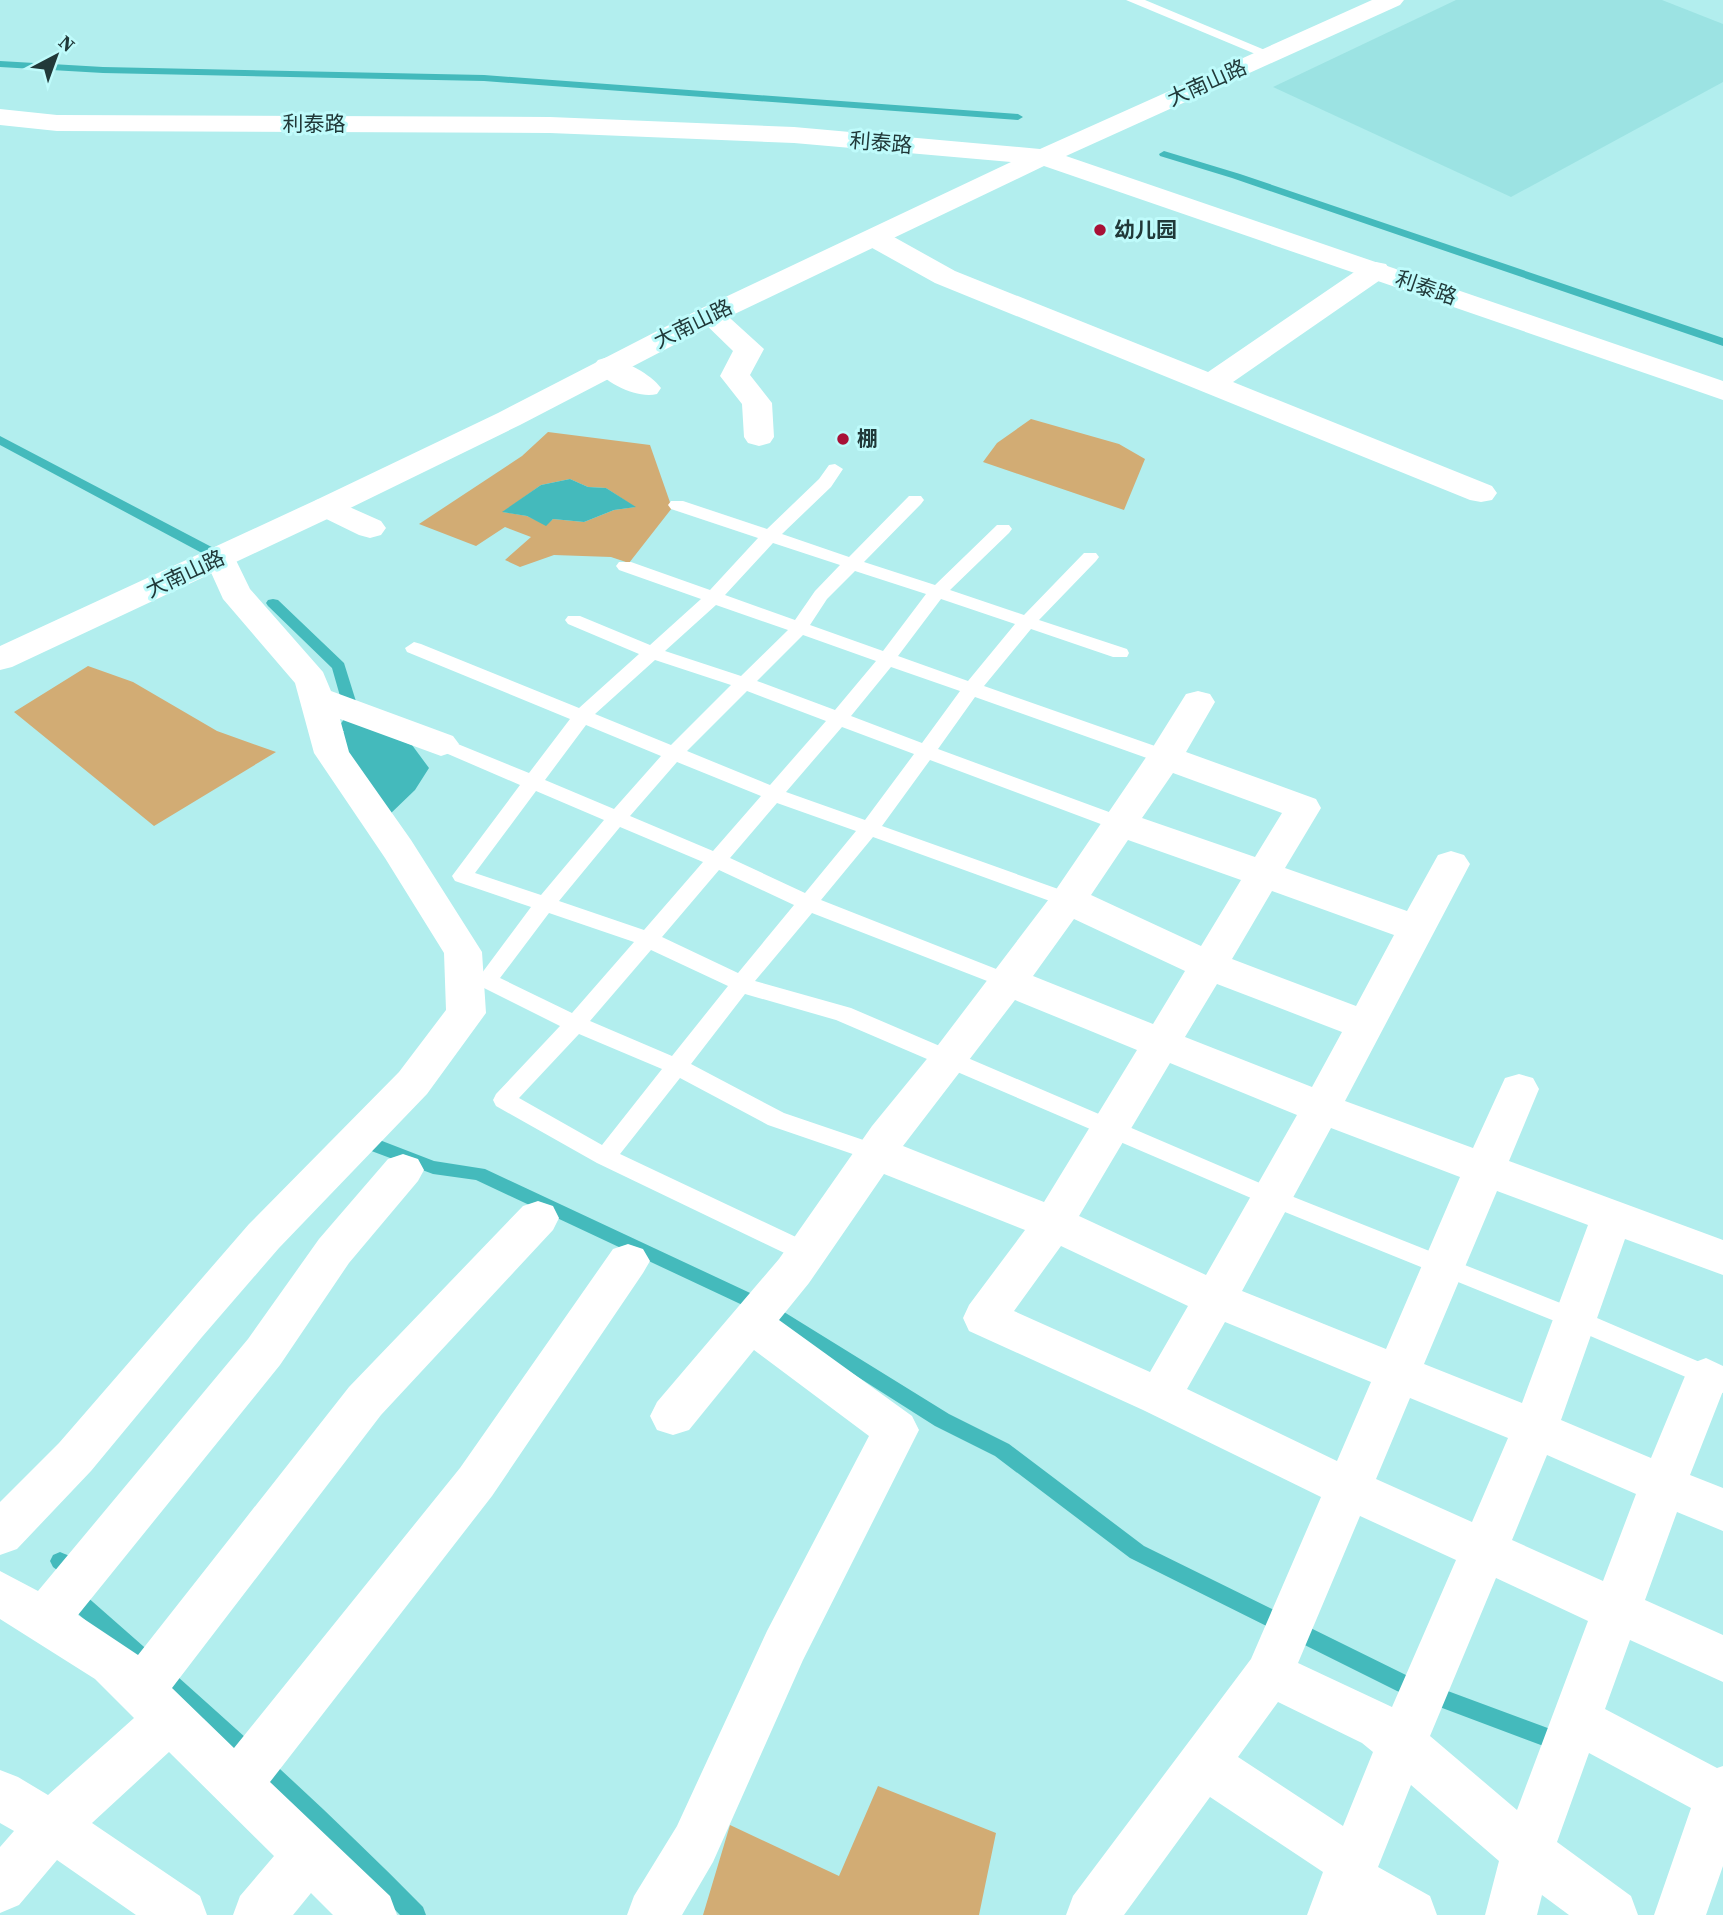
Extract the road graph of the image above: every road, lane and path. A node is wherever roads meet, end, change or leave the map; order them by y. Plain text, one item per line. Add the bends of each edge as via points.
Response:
1 (1133, 0) edge
2 (1392, 0) edge
3 (1270, 55) junction
4 (0, 117) edge
5 (1043, 157) junction
6 (875, 239) junction
7 (1376, 270) junction
8 (710, 315) junction
9 (608, 366) junction
10 (1212, 383) junction
11 (646, 388) dead end
12 (1723, 391) edge
13 (759, 437) dead end
14 (835, 469) dead end
15 (1481, 493) dead end
16 (915, 500) dead end
17 (677, 505) dead end
18 (327, 507) junction
19 (370, 528) dead end
20 (1003, 529) dead end
21 (770, 536) junction
22 (220, 557) junction
23 (1090, 557) dead end
24 (853, 563) junction
25 (625, 566) dead end
26 (938, 592) junction
27 (714, 597) junction
28 (574, 620) dead end
29 (1026, 623) junction
30 (800, 628) junction
31 (414, 648) dead end
32 (653, 653) junction
33 (1120, 653) dead end
34 (0, 659) edge
35 (887, 659) junction
36 (743, 683) junction
37 (971, 689) junction
38 (316, 698) junction
39 (1198, 702) dead end
40 (583, 715) junction
41 (839, 718) junction
42 (441, 744) joint
43 (925, 751) junction
44 (675, 752) junction
45 (1166, 757) junction
46 (532, 782) junction
47 (773, 794) junction
48 (616, 819) junction
49 (1121, 824) junction
50 (869, 829) junction
51 (716, 859) junction
52 (1451, 864) dead end
53 (1262, 874) junction
54 (1068, 900) junction
55 (544, 904) junction
56 (810, 904) junction
57 (1416, 928) junction
58 (647, 939) junction
59 (1210, 966) junction
60 (1007, 981) junction
61 (741, 984) junction
62 (577, 1022) junction
63 (1367, 1026) junction
64 (1161, 1044) junction
65 (950, 1060) junction
66 (676, 1066) junction
67 (1519, 1089) dead end
68 (1321, 1108) junction
69 (1109, 1128) junction
70 (876, 1153) junction
71 (605, 1157) junction
72 (403, 1170) dead end
73 (1485, 1170) junction
74 (1273, 1198) junction
75 (1612, 1216) junction
76 (538, 1218) dead end
77 (1053, 1223) junction
78 (807, 1253) junction
79 (1723, 1258) edge
80 (628, 1261) dead end
81 (1444, 1267) junction
82 (1216, 1299) junction
83 (1575, 1319) junction
84 (750, 1323) junction
85 (1399, 1373) junction
86 (1715, 1380) edge
87 (1159, 1397) junction
88 (673, 1416) dead end
89 (1535, 1429) junction
90 (1663, 1485) junction
91 (1350, 1489) junction
92 (1723, 1510) edge
93 (0, 1534) edge
94 (1483, 1549) junction
95 (0, 1593) edge
96 (1619, 1610) junction
97 (44, 1620) junction
98 (1723, 1659) edge
99 (1269, 1674) junction
100 (154, 1705) junction
101 (1576, 1720) junction
102 (1401, 1745) junction
103 (1204, 1764) junction
104 (236, 1784) junction
105 (0, 1794) edge
106 (1722, 1795) edge
107 (52, 1826) junction
108 (1527, 1852) junction
109 (308, 1856) junction
110 (1344, 1885) edge
111 (0, 1887) edge
112 (181, 1915) edge
113 (259, 1915) edge
114 (371, 1915) edge
115 (653, 1915) edge
116 (1092, 1915) edge
117 (1411, 1915) edge
118 (1511, 1915) edge
119 (1612, 1915) edge
120 (1680, 1915) edge

1 - 3 lane
2 - 3 street, 大南山路
3 - 5 street, 大南山路
4 - 5 street, 利泰路 via 57,123 550,125 794,135
5 - 6 street, 大南山路
5 - 7 street, 利泰路
6 - 8 street, 大南山路
6 - 10 street via 945,277
7 - 10 street
7 - 12 street, 利泰路
8 - 9 street, 大南山路
8 - 13 street via 749,349 734,376 757,403
9 - 11 street
9 - 18 street, 大南山路
10 - 15 street
14 - 21 lane
16 - 24 lane
17 - 21 lane
18 - 19 street
18 - 22 street, 大南山路
20 - 26 lane
21 - 24 lane
21 - 27 lane
22 - 34 street, 大南山路
22 - 38 street via 235,592 311,680
23 - 29 lane
24 - 26 lane
24 - 30 lane via 821,595
25 - 27 lane
26 - 29 lane
26 - 35 lane
27 - 30 lane
27 - 32 lane
28 - 32 lane
29 - 33 lane
29 - 37 lane
30 - 35 lane
30 - 36 lane
31 - 40 lane
32 - 36 lane
32 - 40 lane
35 - 37 lane
35 - 41 lane
36 - 41 lane
36 - 44 lane
37 - 43 lane
37 - 45 lane
38 - 42 street
38 - 93 street via 332,753 463,953 466,1013 413,1083 264,1236 75,1457
39 - 45 street
40 - 44 lane
40 - 46 lane
41 - 43 lane
41 - 47 lane
42 - 46 lane
43 - 49 lane
43 - 50 lane
44 - 47 lane
44 - 48 lane
45 - 49 street
45 - 53 street via 1303,808
46 - 48 lane
46 - 55 lane via 462,876
47 - 50 lane
47 - 51 lane
48 - 51 lane
48 - 55 lane
49 - 53 street
49 - 54 street
50 - 54 lane
50 - 56 lane
51 - 56 lane
51 - 58 lane
52 - 57 street
53 - 57 street
53 - 59 street
54 - 59 street
54 - 60 street
55 - 58 lane
55 - 62 lane via 487,981
56 - 60 lane
56 - 61 lane
57 - 63 street
58 - 61 lane
58 - 62 lane
59 - 63 street
59 - 64 street
60 - 64 street
60 - 65 street
61 - 65 lane via 843,1014
61 - 66 lane
62 - 66 lane
62 - 71 lane via 504,1100
63 - 68 street
64 - 68 street
64 - 69 street
65 - 69 lane
65 - 70 street
66 - 70 lane via 776,1119
66 - 71 lane
67 - 73 street
68 - 73 street
68 - 74 street
69 - 74 lane
69 - 77 street
70 - 77 street
70 - 78 street
71 - 78 lane
72 - 97 street via 334,1251 264,1352
73 - 75 street
73 - 81 street
74 - 81 lane
74 - 82 street
75 - 79 street
75 - 83 street
76 - 100 street via 365,1401
77 - 82 street
77 - 87 street via 985,1318
78 - 84 street
80 - 104 street via 476,1482
81 - 83 lane
81 - 85 street
82 - 85 street
82 - 87 street
83 - 86 lane
83 - 89 street
84 - 88 street
84 - 115 street via 896,1430 784,1647 695,1844
85 - 89 street
85 - 91 street
86 - 90 street
87 - 91 street
89 - 90 street
89 - 94 street
90 - 92 street
90 - 96 street
91 - 94 street
91 - 99 street
94 - 96 street
94 - 102 street
95 - 97 street
96 - 98 street
96 - 101 street
97 - 100 street via 111,1663
99 - 102 street via 1380,1726
99 - 103 street
100 - 104 street
100 - 107 street
101 - 106 street
101 - 108 street
102 - 108 street
102 - 110 street
103 - 110 street
103 - 116 street
104 - 109 street
105 - 107 street
106 - 120 street
107 - 111 street
107 - 112 street
108 - 118 street
108 - 119 street
109 - 113 street
109 - 114 street
110 - 117 street

